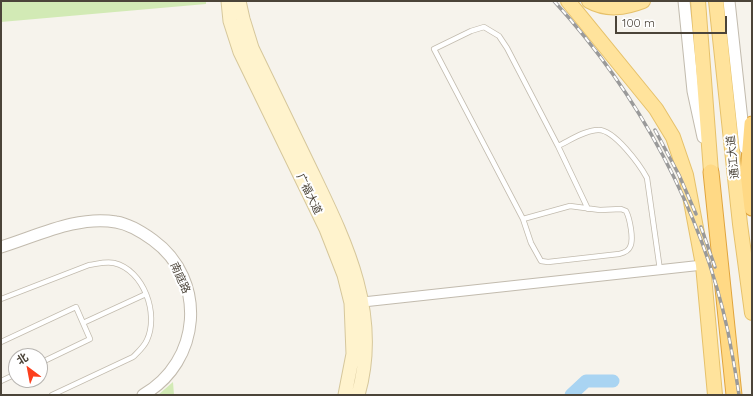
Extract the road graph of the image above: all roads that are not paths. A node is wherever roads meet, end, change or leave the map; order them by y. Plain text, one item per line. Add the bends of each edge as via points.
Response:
1 (228, 1) edge
2 (239, 1) edge
3 (568, 1) edge
4 (589, 1) edge
5 (643, 1) edge
6 (684, 1) edge
7 (698, 1) edge
8 (716, 1) edge
9 (729, 1) edge
10 (752, 124) edge
11 (558, 146) junction
12 (711, 172) junction
13 (748, 173) junction
14 (752, 208) edge
15 (588, 209) junction
16 (523, 219) junction
17 (1, 247) edge
18 (703, 265) junction
19 (660, 270) junction
20 (146, 294) junction
21 (1, 299) edge
22 (363, 302) junction
23 (752, 313) edge
24 (83, 323) junction
25 (1, 342) edge
26 (48, 359) edge
27 (52, 395) edge
28 (143, 395) edge
29 (345, 395) edge
30 (358, 395) edge
31 (715, 395) edge
32 (734, 395) edge

1 - 29 main road, 广福大道 via 230,21 240,52 326,229 344,275 351,303 353,354
2 - 22 main road, 广福大道 via 252,48 337,223 355,269
3 - 18 main road via 656,109 673,137 686,175
4 - 5 main road via 607,8 625,7
6 - 12 street, 通江大道 via 693,91
7 - 12 main road, 通江大道
8 - 23 main road, 通江大道
9 - 13 street, 通江大道
10 - 13 highway
11 - 15 lane
11 - 16 lane via 499,36 484,27 434,49
11 - 19 lane via 598,130 606,132 641,166 647,178
12 - 32 highway, 通江大道
13 - 14 highway, 通江大道
15 - 16 lane via 570,206
15 - 16 lane via 626,211 632,241 626,252 543,262 531,243
17 - 28 street, 南庭路 via 71,224 94,220 116,222 141,231 162,246 178,266 188,289 192,309 190,332 182,353 168,375
18 - 19 street
18 - 31 main road
19 - 22 street
20 - 21 lane via 142,284 123,267 113,263 102,263 89,265
20 - 24 lane
20 - 27 lane via 152,318 148,340 143,348 133,357
22 - 30 main road, 广福大道 via 365,354
24 - 25 lane via 76,307
24 - 26 lane via 90,339

